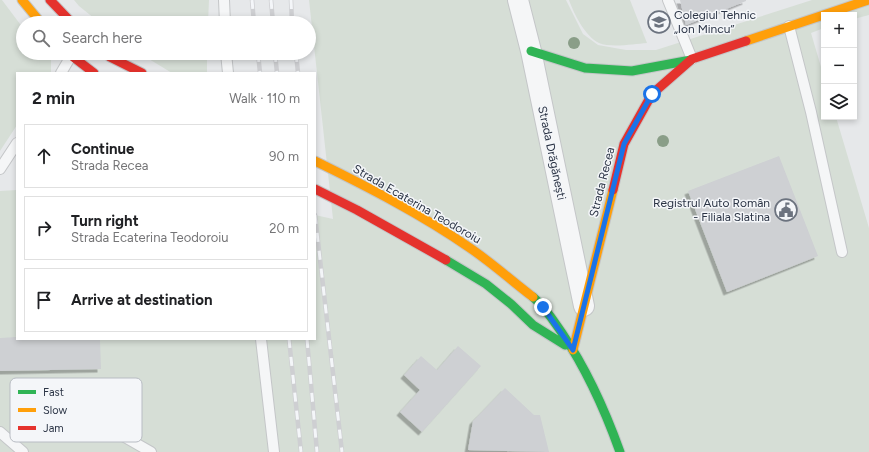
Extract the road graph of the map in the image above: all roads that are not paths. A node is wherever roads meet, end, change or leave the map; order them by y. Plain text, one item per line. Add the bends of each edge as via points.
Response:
1 (22, 0) edge
2 (50, 0) edge
3 (224, 0) edge
4 (518, 0) edge
5 (668, 0) edge
6 (868, 0) edge
7 (35, 16) edge
8 (65, 16) edge
9 (225, 16) edge
10 (789, 26) junction
11 (530, 51) junction
12 (692, 59) junction
13 (68, 60) edge
14 (77, 60) edge
15 (116, 60) edge
16 (226, 60) edge
17 (62, 72) edge
18 (93, 72) edge
19 (140, 72) edge
20 (228, 72) edge
21 (16, 145) edge
22 (316, 162) edge
23 (0, 169) edge
24 (316, 189) edge
25 (842, 252) dead end
26 (584, 306) junction
27 (261, 340) edge
28 (573, 350) junction
29 (0, 432) edge
30 (10, 441) edge
31 (12, 442) edge
32 (134, 442) edge
33 (23, 452) edge
34 (151, 452) edge
35 (274, 452) edge
36 (620, 452) edge

1 - 7 main road
2 - 8 main road
3 - 9 lane
4 - 11 street, Strada Drăgănești
5 - 12 lane
6 - 10 main road, Strada Recea
10 - 12 main road, Strada Recea
10 - 25 lane
11 - 12 main road via 585,68 632,71
11 - 26 street, Strada Drăgănești
12 - 26 main road, Strada Recea via 652,94 624,144
13 - 17 lane
14 - 18 main road
15 - 19 main road
16 - 20 lane
21 - 23 lane
22 - 28 main road, Strada Ecaterina Teodoroiu via 404,207 472,249 543,307
24 - 28 main road via 456,264 486,284 534,325
26 - 28 main road, Strada Recea
27 - 35 lane
28 - 36 main road, Strada Ecaterina Teodoroiu via 594,386 614,431
29 - 30 lane
31 - 33 lane
32 - 34 lane

